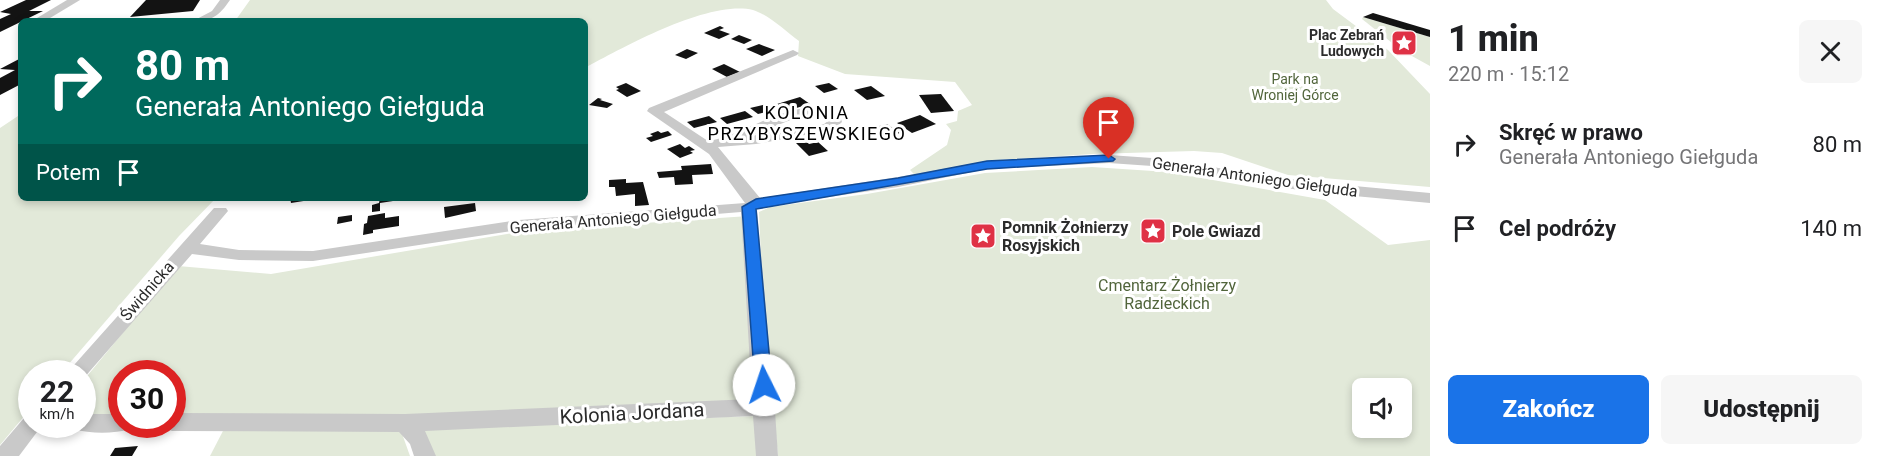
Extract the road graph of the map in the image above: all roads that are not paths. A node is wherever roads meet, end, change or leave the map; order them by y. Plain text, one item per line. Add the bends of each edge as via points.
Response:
1 (75, 0) edge
2 (222, 5) edge
3 (43, 18) edge
4 (206, 18) edge
5 (793, 53) dead end
6 (727, 141) junction
7 (707, 145) junction
8 (1430, 198) edge
9 (753, 205) junction
10 (220, 211) dead end
11 (188, 248) junction
12 (88, 360) edge
13 (765, 407) junction
14 (186, 422) edge
15 (405, 423) junction
16 (21, 438) edge
17 (5, 456) edge
18 (425, 456) edge
19 (767, 456) edge

1 - 3 street
2 - 4 street
5 - 7 street via 654,111
6 - 6 street via 818,129 832,125 835,119 824,112 803,114
6 - 7 street
7 - 9 street
8 - 9 street, Generała Antoniego Giełguda via 1333,190 1109,159 994,164
9 - 11 street, Generała Antoniego Giełguda via 519,225 313,256 239,255
9 - 13 street
10 - 11 street, Świdnicka
11 - 12 street, Świdnicka
13 - 15 street, Kolonia Jordana
13 - 19 street
14 - 15 street, Kolonia Jordana
15 - 18 street via 420,440
16 - 17 street

